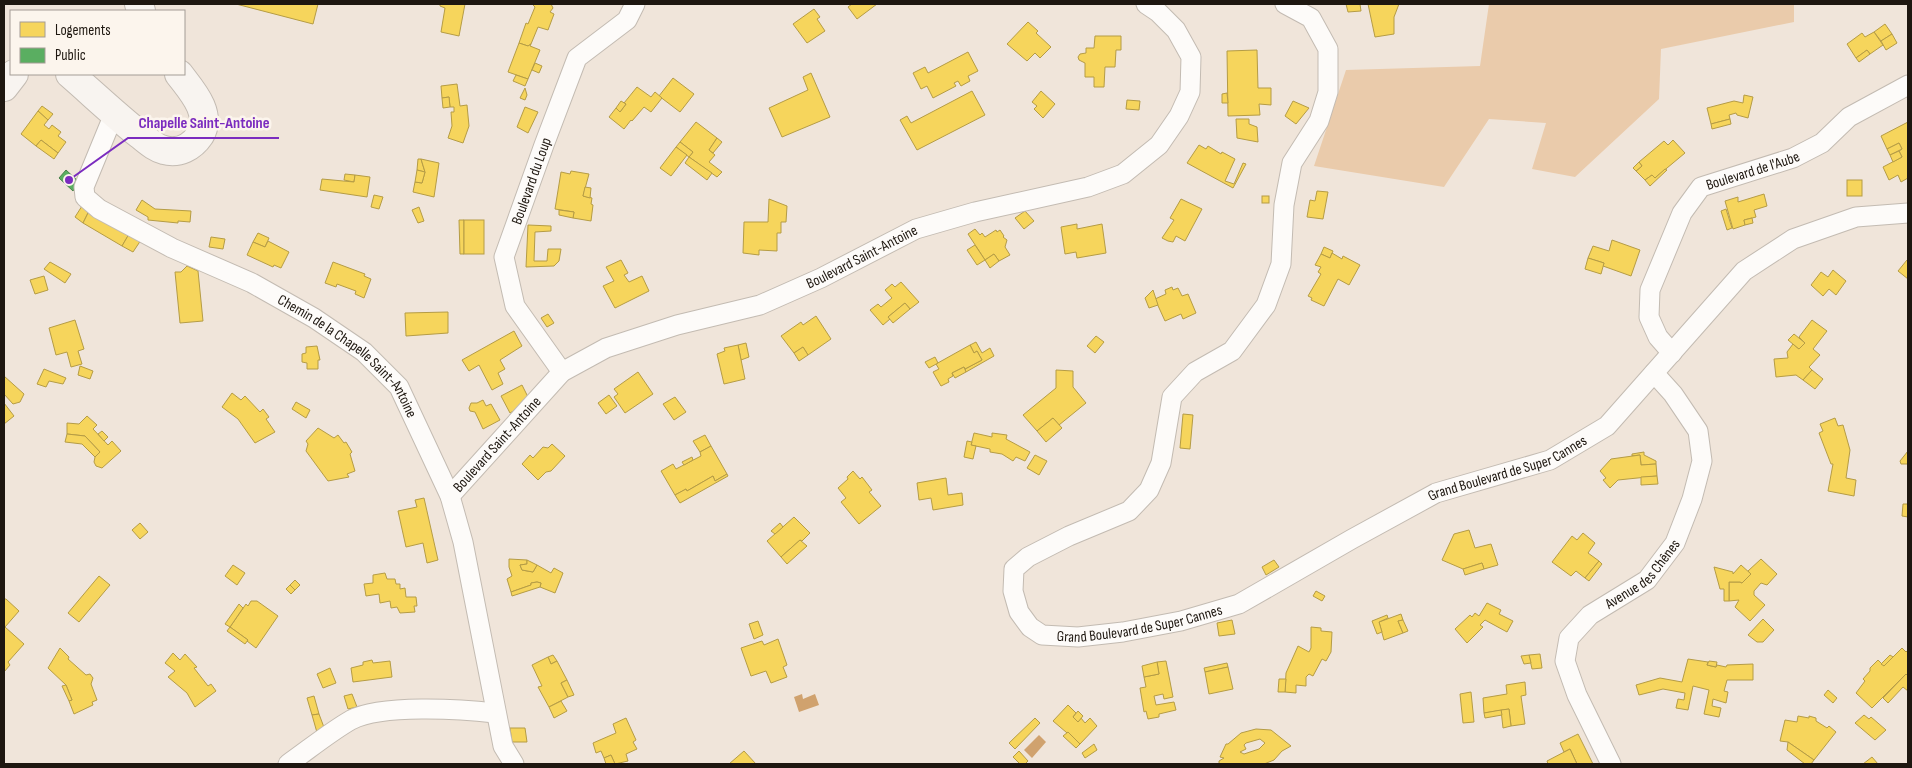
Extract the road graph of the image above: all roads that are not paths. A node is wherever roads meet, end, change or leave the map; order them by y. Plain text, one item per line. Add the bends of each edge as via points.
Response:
1 (635, 4) edge
2 (1146, 4) edge
3 (1285, 4) edge
4 (13, 75) edge
5 (71, 75) edge
6 (180, 75) edge
7 (1908, 85) edge
8 (4, 87) edge
9 (114, 114) junction
10 (1908, 213) edge
11 (1672, 353) junction
12 (562, 372) junction
13 (1654, 373) junction
14 (450, 496) junction
15 (495, 712) junction
16 (288, 764) edge
17 (514, 764) edge
18 (1611, 764) edge

1 - 12 street, Boulevard du Loup via 627,20 578,58 504,257 516,306
2 - 12 street, Boulevard Saint-Antoine via 1176,30 1191,57 1190,92 1179,116 1159,145 1123,174 1088,187 975,212 916,229 760,305 677,325 606,348
3 - 13 street, Grand Boulevard de Super Cannes via 1311,18 1328,49 1328,92 1319,121 1292,163 1284,205 1281,264 1266,305 1232,351 1195,372 1172,398 1161,463 1149,490 1128,511 1069,536 1028,557 1014,569 1013,591 1018,612 1030,627 1042,636 1078,638 1181,621 1239,604 1436,493 1550,460 1607,426
4 - 8 main road
5 - 9 main road
6 - 9 main road via 201,104 204,119 203,129 189,147 178,151 155,146
7 - 11 street, Boulevard de l'Aube via 1849,117 1822,143 1793,158 1701,187 1682,213 1650,290 1648,317 1658,337
9 - 14 street, Chemin de la Chapelle Saint-Antoine via 84,187 85,196 99,209 172,248 252,283 314,318 364,352 399,387
10 - 11 street, Grand Boulevard de Super Cannes via 1856,217 1794,239 1744,271
11 - 13 street, Grand Boulevard de Super Cannes
12 - 14 street, Boulevard Saint-Antoine
13 - 18 street, Avenue des Chênes via 1698,431 1702,461 1675,543 1647,580 1590,615 1570,638 1565,661 1577,695
14 - 15 street, Chemin de la Chapelle Saint-Antoine via 463,542
15 - 16 street via 420,708 375,713 352,719
15 - 17 street, Chemin de la Chapelle Saint-Antoine via 503,746

